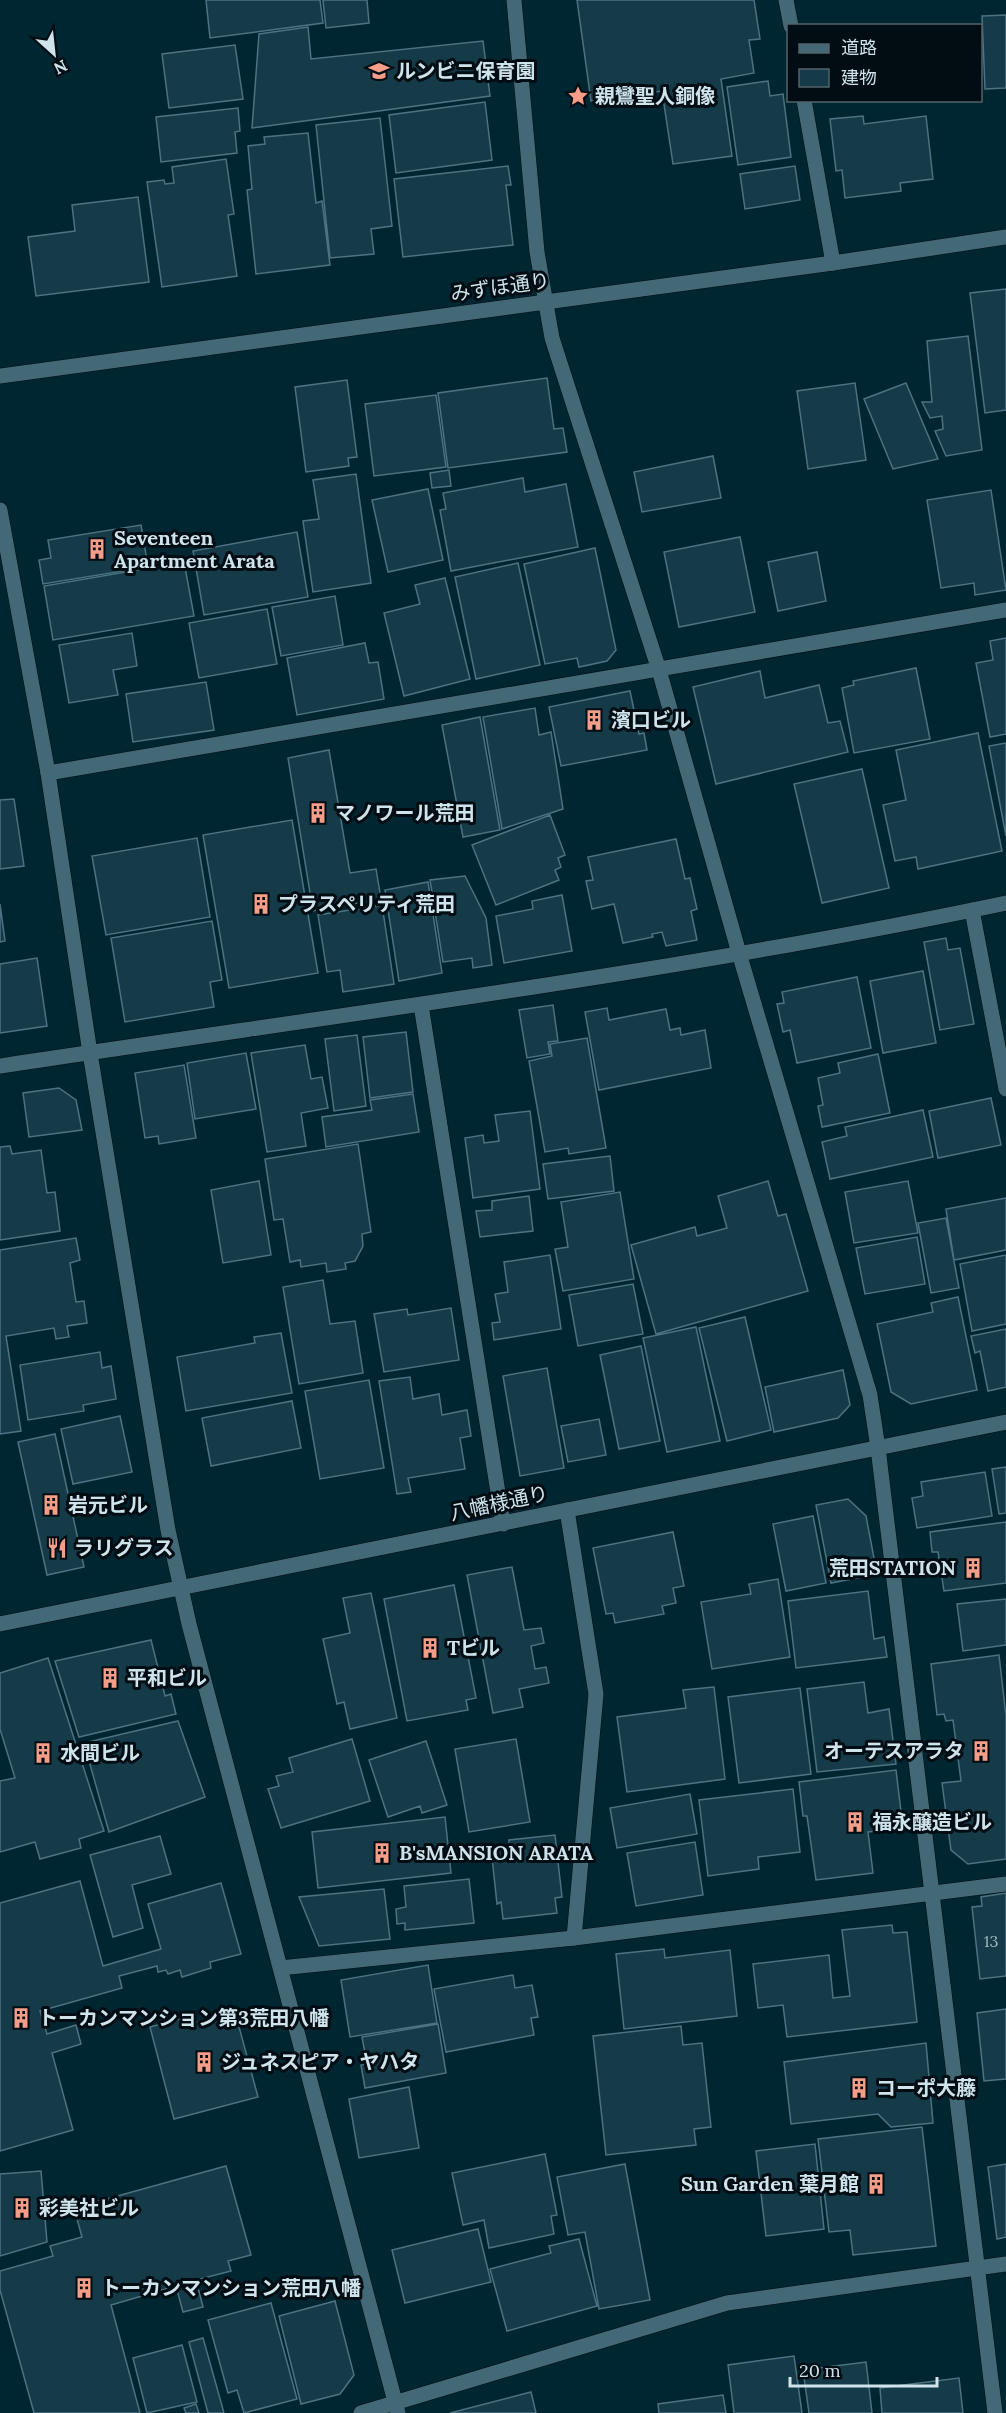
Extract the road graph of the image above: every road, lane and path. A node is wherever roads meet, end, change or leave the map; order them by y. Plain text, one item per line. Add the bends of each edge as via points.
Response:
1 (514, 0) edge
2 (786, 0) edge
3 (791, 24) edge
4 (804, 102) edge
5 (1006, 237) edge
6 (833, 263) junction
7 (546, 302) junction
8 (0, 376) edge
9 (0, 510) edge
10 (1006, 610) edge
11 (659, 670) junction
12 (48, 773) junction
13 (1006, 903) edge
14 (972, 910) junction
15 (738, 953) junction
16 (421, 1005) junction
17 (90, 1053) junction
18 (0, 1066) edge
19 (1006, 1089) edge
20 (1006, 1422) edge
21 (878, 1448) junction
22 (567, 1510) junction
23 (503, 1524) junction
24 (181, 1589) junction
25 (0, 1624) edge
26 (1006, 1884) edge
27 (932, 1894) junction
28 (574, 1938) junction
29 (280, 1968) junction
30 (1006, 2264) edge
31 (976, 2268) junction
32 (396, 2408) edge
33 (361, 2413) edge
34 (995, 2413) edge

1 - 7 street via 537,252
2 - 3 street
4 - 6 street
5 - 6 street, みずほ通り
6 - 7 street, みずほ通り
7 - 8 street, みずほ通り
7 - 11 street via 552,338
9 - 12 street
10 - 11 street
11 - 12 street
11 - 15 street
12 - 17 street
13 - 14 street
14 - 15 street
14 - 19 street
15 - 16 street
15 - 21 street via 870,1395
16 - 17 street
16 - 23 street
17 - 18 street
17 - 24 street
20 - 21 street, 八幡様通り
21 - 22 street, 八幡様通り
21 - 27 street
22 - 23 street, 八幡様通り
22 - 28 street via 596,1694
23 - 24 street, 八幡様通り
24 - 25 street, 八幡様通り
24 - 29 street
26 - 27 street
27 - 28 street
27 - 31 street
28 - 29 street
29 - 32 street
30 - 31 street
31 - 32 street via 727,2303
31 - 34 street
32 - 33 street

